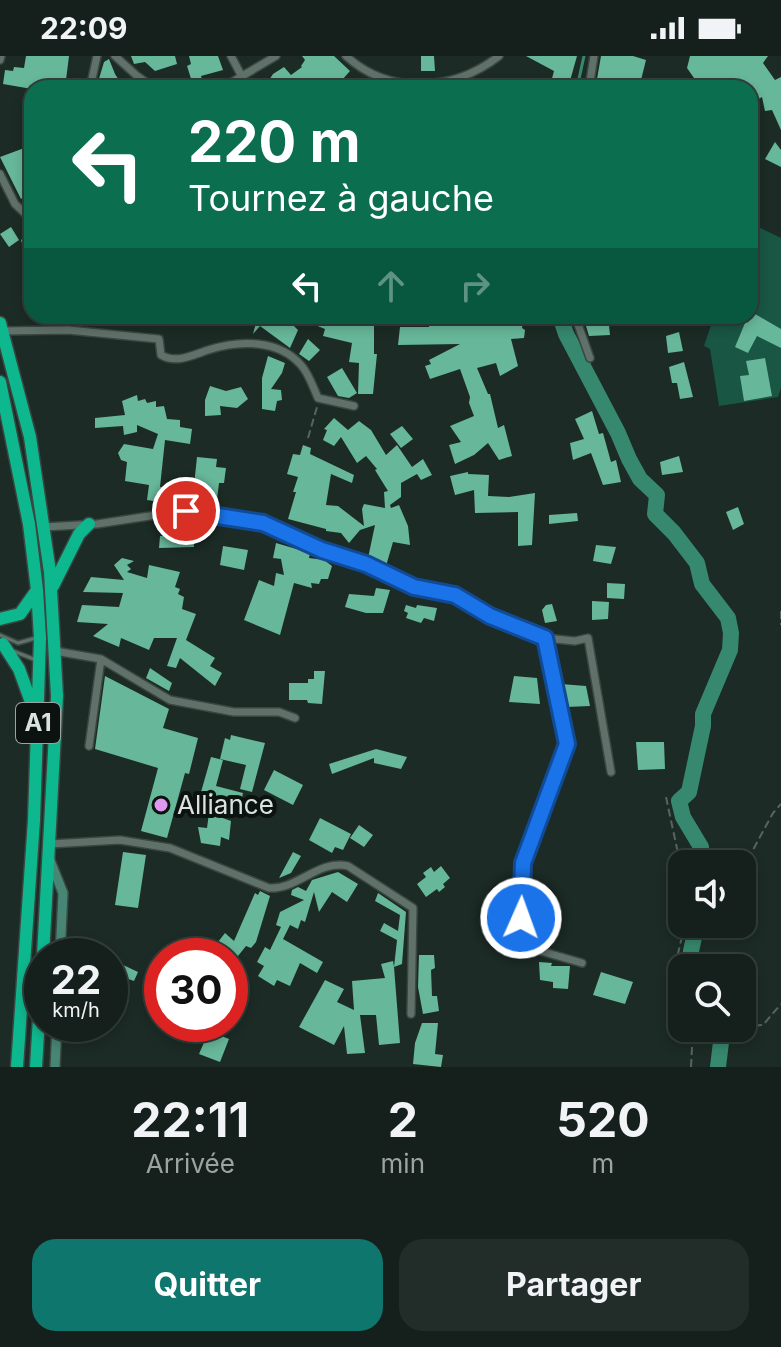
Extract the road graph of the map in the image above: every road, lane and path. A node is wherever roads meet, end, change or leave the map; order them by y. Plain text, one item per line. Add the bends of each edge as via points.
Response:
1 (97, 56) edge
2 (115, 56) edge
3 (231, 56) edge
4 (276, 56) edge
5 (346, 56) edge
6 (499, 56) edge
7 (594, 56) edge
8 (242, 78) junction
9 (92, 80) edge
10 (144, 80) edge
11 (238, 80) edge
12 (387, 80) edge
13 (451, 80) edge
14 (590, 80) edge
15 (0, 174) edge
16 (24, 212) edge
17 (578, 324) edge
18 (1, 327) edge
19 (590, 358) dead end
20 (0, 382) edge
21 (318, 398) junction
22 (354, 406) dead end
23 (308, 438) dead end
24 (89, 524) junction
25 (44, 527) junction
26 (51, 589) junction
27 (37, 590) junction
28 (781, 611) edge
29 (0, 619) edge
30 (781, 625) edge
31 (40, 638) junction
32 (545, 638) junction
33 (1, 639) edge
34 (55, 651) junction
35 (101, 659) junction
36 (40, 661) junction
37 (295, 718) dead end
38 (38, 720) junction
39 (89, 746) dead end
40 (611, 772) dead end
41 (666, 797) dead end
42 (781, 804) edge
43 (677, 850) edge
44 (753, 850) edge
45 (49, 851) junction
46 (44, 938) edge
47 (61, 938) edge
48 (582, 963) dead end
49 (781, 1004) edge
50 (411, 1014) dead end
51 (756, 1026) edge
52 (38, 1042) edge
53 (56, 1042) edge
54 (693, 1042) edge
55 (17, 1067) edge
56 (36, 1067) edge
57 (55, 1067) edge
58 (691, 1067) edge

1 - 9 street
2 - 10 street
3 - 8 street
4 - 8 street
5 - 12 street
6 - 13 street via 477,72
7 - 14 street
8 - 11 street
15 - 16 street
17 - 19 street
18 - 21 street via 159,339 161,355 175,359 223,346 265,344 301,366
18 - 25 highway, A1 via 26,415
20 - 27 highway, A1 via 26,503
21 - 22 street
21 - 23 path
24 - 25 street
24 - 26 highway
24 - 32 street via 176,512 255,520 414,587 455,595
25 - 26 highway, A1
26 - 34 highway, A1
27 - 29 highway via 24,611
27 - 31 highway, A1
28 - 30 path
31 - 33 lane via 18,643
31 - 36 highway, A1
32 - 40 street via 588,638
32 - 48 street via 567,744 523,863 520,945
33 - 36 lane
33 - 38 highway
34 - 35 street
34 - 45 highway, A1
35 - 37 street via 170,700
35 - 39 street
36 - 38 highway, A1
38 - 55 highway, A1
41 - 43 path
42 - 44 path
45 - 46 highway, A1
45 - 47 main road via 63,893
45 - 50 street via 120,840 170,848 278,889 327,866 348,866 413,908
49 - 51 path via 763,1025
52 - 56 highway
53 - 57 main road
54 - 58 path

